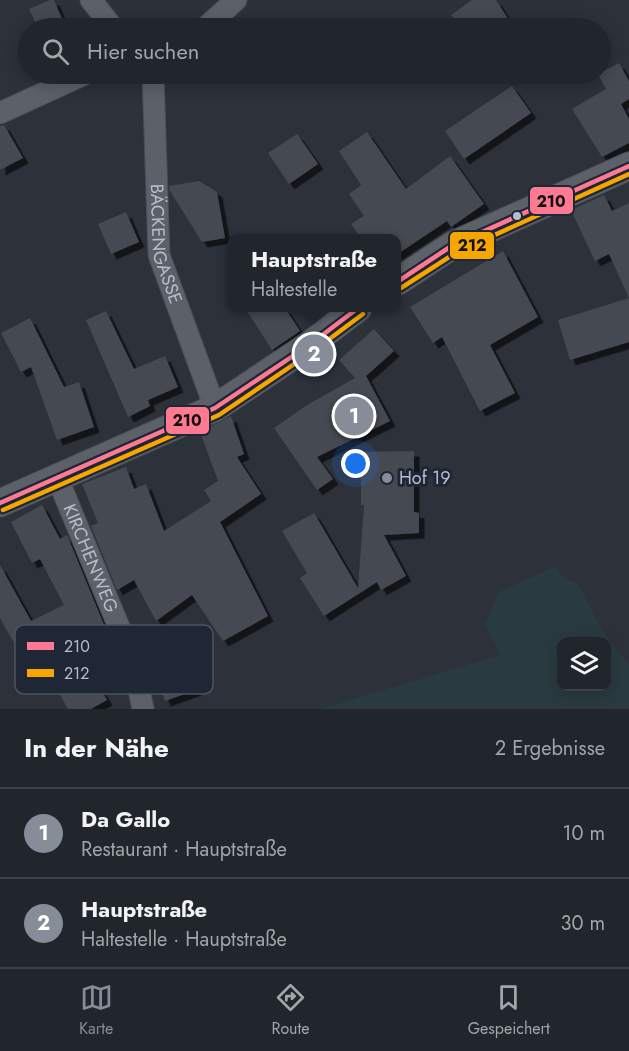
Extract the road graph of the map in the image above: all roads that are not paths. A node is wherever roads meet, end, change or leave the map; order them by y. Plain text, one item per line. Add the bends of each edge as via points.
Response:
1 (91, 0) edge
2 (236, 0) edge
3 (105, 18) edge
4 (215, 18) edge
5 (63, 84) edge
6 (153, 84) edge
7 (0, 113) edge
8 (629, 166) edge
9 (401, 279) edge
10 (353, 312) edge
11 (215, 408) junction
12 (57, 477) junction
13 (0, 503) edge
14 (118, 625) edge
15 (140, 694) edge
16 (143, 709) edge

1 - 3 street
2 - 4 street
5 - 7 street
6 - 11 street, BÄCKENGASSE via 159,255
8 - 9 street via 453,245
10 - 11 street
11 - 12 street
12 - 13 street
12 - 14 street, KIRCHENWEG
15 - 16 street, KIRCHENWEG

